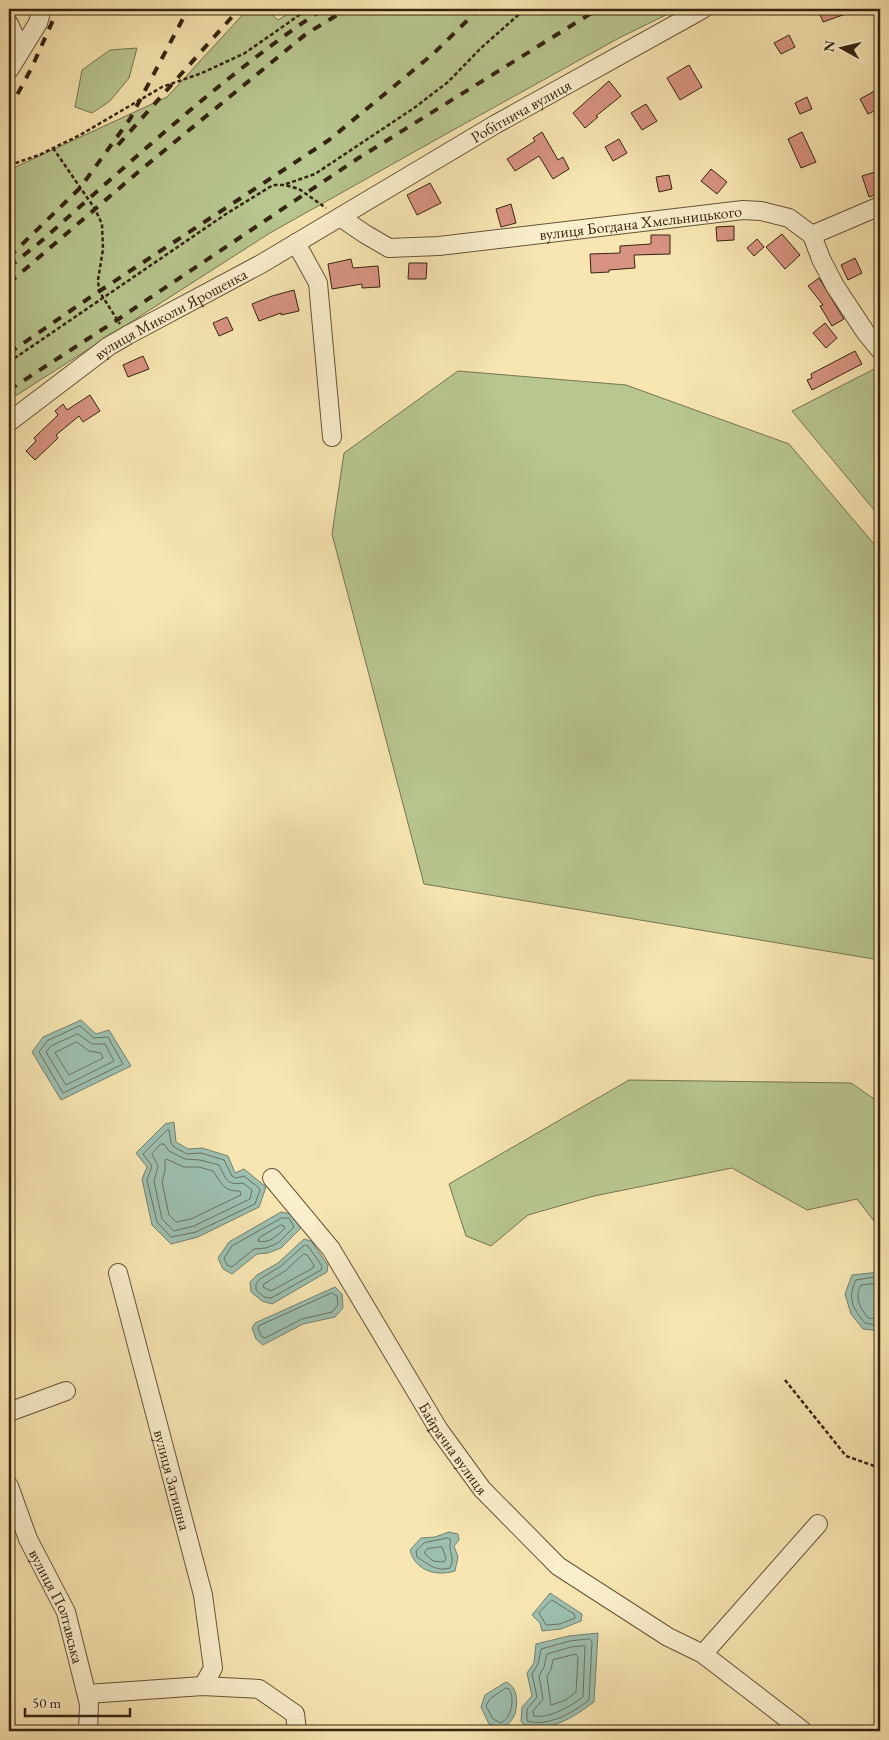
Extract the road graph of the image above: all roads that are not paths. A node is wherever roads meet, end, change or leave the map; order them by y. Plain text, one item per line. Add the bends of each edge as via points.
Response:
1 (42, 9) edge
2 (703, 9) edge
3 (9, 24) edge
4 (9, 69) edge
5 (880, 206) edge
6 (340, 216) junction
7 (812, 236) junction
8 (296, 243) junction
9 (880, 350) edge
10 (9, 422) edge
11 (332, 437) dead end
12 (272, 1178) dead end
13 (118, 1273) dead end
14 (66, 1391) dead end
15 (9, 1412) edge
16 (9, 1486) edge
17 (818, 1524) dead end
18 (702, 1654) junction
19 (203, 1686) junction
20 (86, 1694) junction
21 (88, 1731) edge
22 (297, 1731) edge
23 (803, 1731) edge

1 - 4 street via 38,23
2 - 6 street, Робітнича вулиця via 496,124
3 - 4 street via 15,37
5 - 7 street
6 - 7 street, вулиця Богдана Хмельницького via 389,248 438,246 743,210 789,218
6 - 8 street, вулиця Миколи Ярошенка
7 - 9 street via 836,286
8 - 10 street, вулиця Миколи Ярошенка via 109,346
8 - 11 street via 318,283
12 - 18 street, Байрачна вулиця via 331,1249 439,1430 482,1490 558,1566 668,1637
13 - 19 street, вулиця Затишна via 203,1596 213,1668
14 - 15 street
16 - 20 street, вулиця Полтавська via 28,1539 66,1612
17 - 18 street
18 - 23 street, Байрачна вулиця
19 - 20 street
19 - 22 street via 259,1689 295,1714
20 - 21 street, вулиця Полтавська

